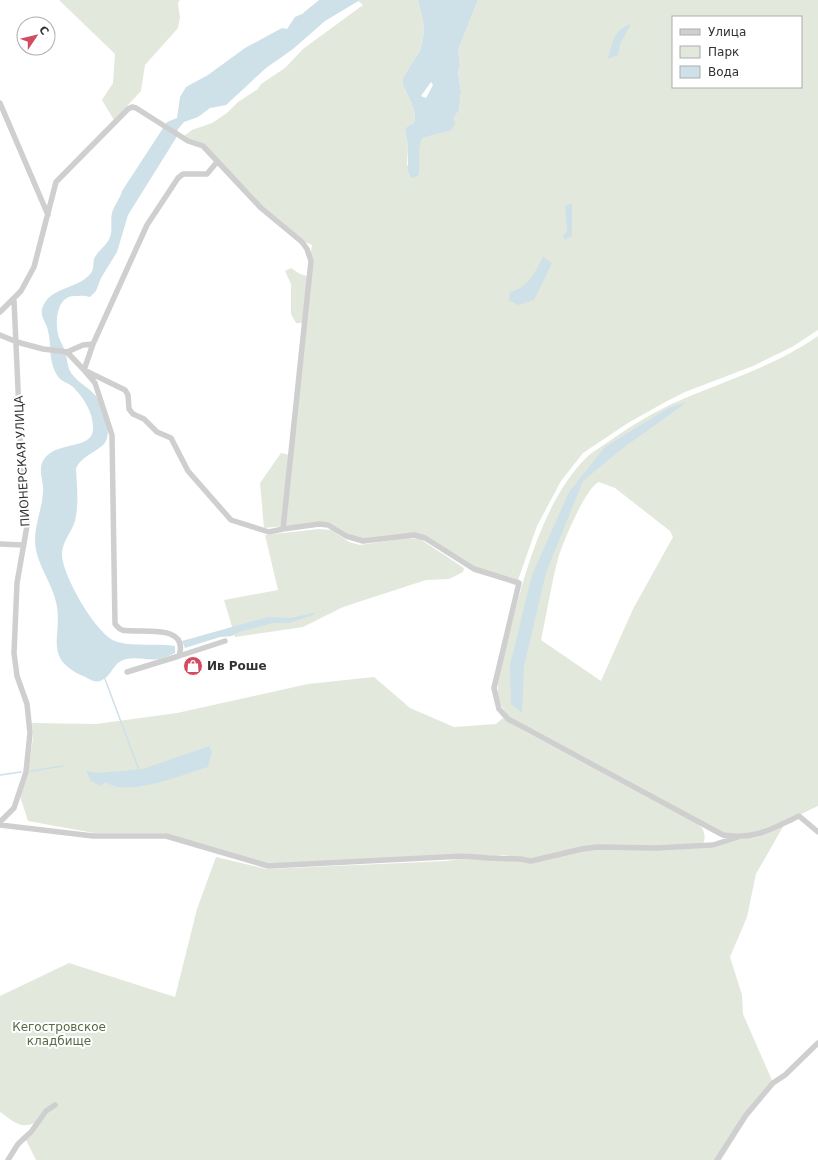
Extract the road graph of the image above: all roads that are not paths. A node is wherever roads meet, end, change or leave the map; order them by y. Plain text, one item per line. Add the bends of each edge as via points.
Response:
1 (0, 102) edge
2 (217, 162) junction
3 (48, 215) junction
4 (14, 300) junction
5 (0, 312) edge
6 (0, 335) edge
7 (17, 342) junction
8 (93, 344) junction
9 (67, 352) junction
10 (84, 370) junction
11 (283, 529) junction
12 (0, 544) edge
13 (23, 545) junction
14 (225, 641) dead end
15 (179, 656) junction
16 (127, 672) dead end
17 (0, 824) edge
18 (818, 832) edge
19 (738, 837) junction
20 (818, 1043) edge
21 (55, 1105) dead end
22 (8, 1160) edge
23 (717, 1160) edge

1 - 3 street
2 - 3 street via 203,146 188,141 132,107 56,182
2 - 8 street via 207,174 183,174 178,178 147,225
2 - 11 street via 260,208 302,242 308,249 311,261
3 - 4 street via 34,267
4 - 5 street
4 - 7 street, ПИОНЕРСКАЯ УЛИЦА
6 - 7 street
7 - 9 street
7 - 13 street, ПИОНЕРСКАЯ УЛИЦА via 22,478 28,520
8 - 9 street
8 - 10 street
9 - 10 street
10 - 11 street via 125,390 128,394 129,409 133,414 144,419 157,432 171,438 188,471 231,520 269,532
10 - 15 street via 95,383 112,435 115,624 122,630 160,631 173,635 181,650
11 - 19 street via 328,525 346,536 362,541 414,535 425,538 474,569 519,583 494,681 497,703 503,715 706,826 723,834
12 - 13 street
13 - 17 street, ПИОНЕРСКАЯ УЛИЦА via 17,583 14,653 17,676 27,704 30,733 26,772 14,808
14 - 15 street
15 - 16 street
17 - 19 street via 93,836 166,836 268,866 464,856 530,861 582,849 703,846
18 - 19 street via 800,816 758,835
20 - 23 street via 773,1083 746,1115
21 - 22 street via 46,1111

